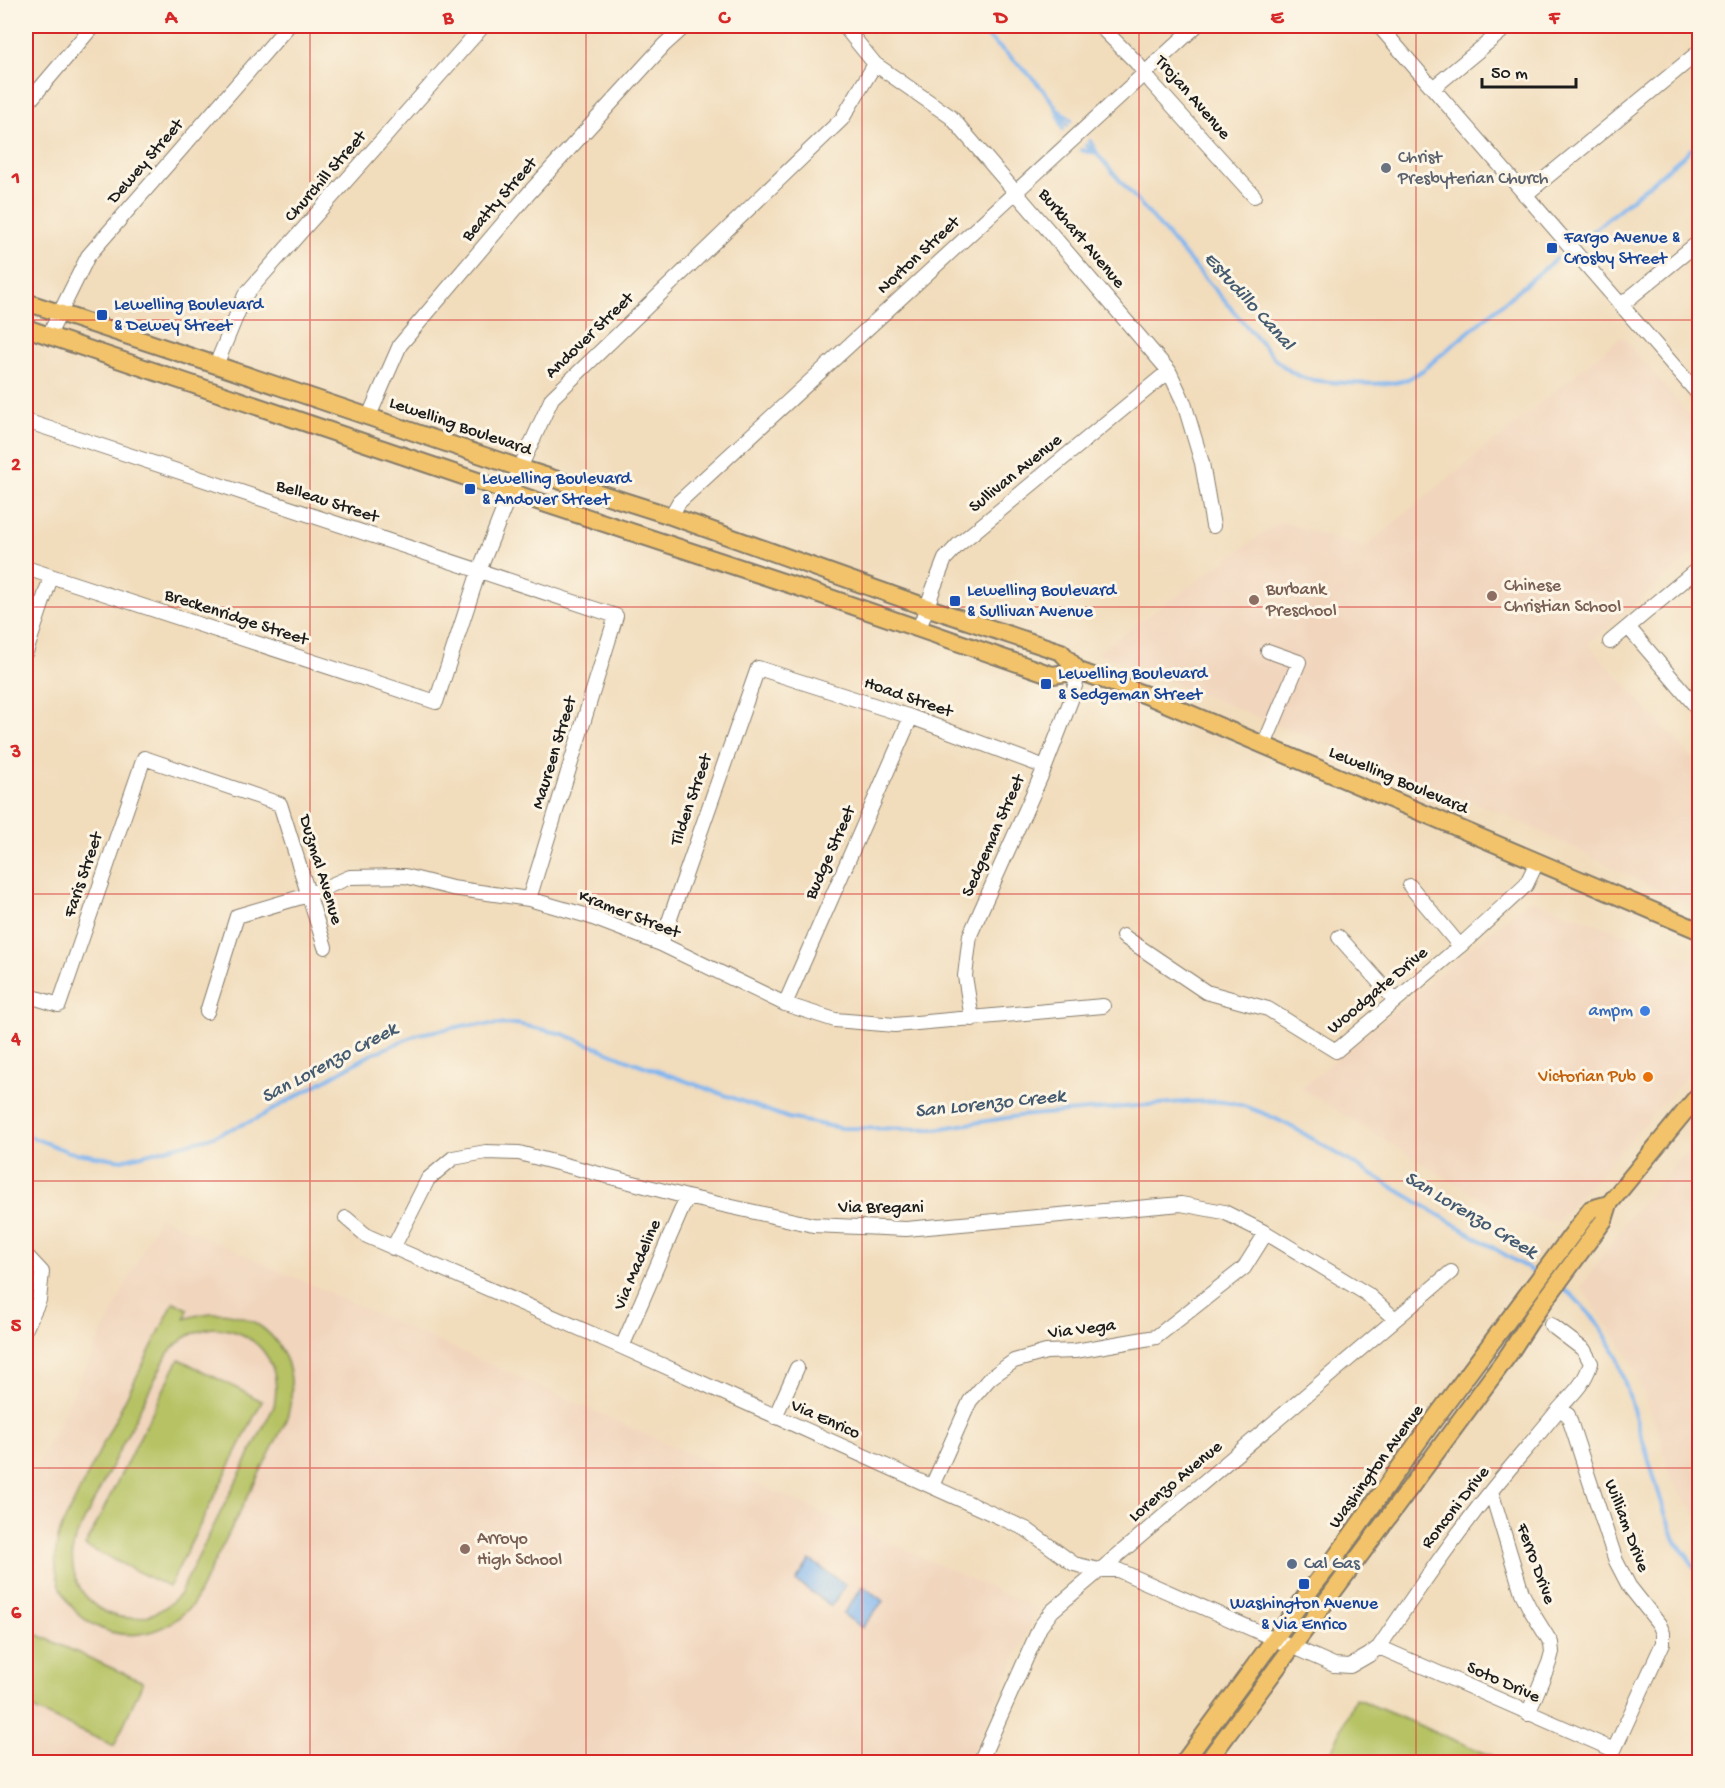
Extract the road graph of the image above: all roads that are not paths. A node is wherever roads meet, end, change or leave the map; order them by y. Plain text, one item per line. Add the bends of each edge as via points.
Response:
1 (93, 26) edge
2 (288, 26) edge
3 (483, 26) edge
4 (685, 26) edge
5 (844, 26) edge
6 (1100, 26) edge
7 (1196, 26) edge
8 (1379, 26) edge
9 (1508, 26) edge
10 (1700, 51) edge
11 (875, 64) junction
12 (1144, 71) junction
13 (1433, 88) junction
14 (26, 105) edge
15 (1016, 191) junction
16 (1525, 195) junction
17 (1254, 196) dead end
18 (1700, 241) edge
19 (26, 302) edge
20 (1621, 305) junction
21 (60, 314) junction
22 (26, 328) edge
23 (49, 336) junction
24 (216, 364) junction
25 (1169, 371) junction
26 (1700, 396) edge
27 (369, 416) junction
28 (26, 422) edge
29 (520, 468) junction
30 (510, 492) junction
31 (671, 516) junction
32 (1213, 526) dead end
33 (646, 536) junction
34 (1700, 567) edge
35 (26, 568) edge
36 (479, 571) junction
37 (51, 577) junction
38 (926, 607) junction
39 (616, 616) joint
40 (1628, 627) junction
41 (919, 629) junction
42 (1610, 642) dead end
43 (1268, 651) dead end
44 (26, 652) edge
45 (758, 668) joint
46 (1079, 671) junction
47 (436, 702) joint
48 (1700, 711) edge
49 (911, 717) junction
50 (1264, 745) junction
51 (144, 758) joint
52 (1044, 767) junction
53 (1537, 862) junction
54 (1410, 886) dead end
55 (308, 895) junction
56 (529, 899) junction
57 (1700, 931) edge
58 (1123, 936) dead end
59 (1339, 937) dead end
60 (661, 944) junction
61 (1460, 946) junction
62 (325, 947) dead end
63 (26, 995) edge
64 (1395, 999) junction
65 (785, 1004) junction
66 (1103, 1006) dead end
67 (207, 1012) dead end
68 (972, 1019) junction
69 (1700, 1093) edge
70 (687, 1197) junction
71 (1609, 1204) junction
72 (346, 1218) dead end
73 (1266, 1233) junction
74 (393, 1248) junction
75 (26, 1255) edge
76 (1451, 1272) dead end
77 (1395, 1319) junction
78 (1551, 1325) dead end
79 (26, 1328) edge
80 (622, 1347) junction
81 (797, 1368) dead end
82 (1559, 1409) junction
83 (775, 1417) junction
84 (932, 1486) junction
85 (1491, 1491) junction
86 (1099, 1570) junction
87 (1274, 1638) junction
88 (1291, 1647) junction
89 (1379, 1647) junction
90 (1528, 1714) junction
91 (1614, 1750) joint
92 (980, 1762) edge
93 (1184, 1762) edge
94 (1207, 1762) edge

1 - 14 street
2 - 21 street, Dewey Street via 88,256
3 - 24 street, Churchill Street via 245,295
4 - 27 street, Beatty Street via 529,193 400,345
5 - 11 street, Burkhart Avenue
6 - 12 street, Trojan Avenue
7 - 12 street, Norton Street
8 - 13 street
9 - 13 street
10 - 16 street
11 - 15 street, Burkhart Avenue via 951,117
11 - 29 street, Andover Street via 842,119 552,398
12 - 15 street, Norton Street
12 - 17 street, Trojan Avenue
13 - 16 street
15 - 25 street, Burkhart Avenue
15 - 31 street, Norton Street via 679,502
16 - 20 street
18 - 20 street
19 - 21 main road, Lewelling Boulevard
20 - 26 street
21 - 23 street, Dewey Street
21 - 24 main road, Lewelling Boulevard
22 - 23 main road, Lewelling Boulevard
23 - 30 main road, Lewelling Boulevard
24 - 27 main road, Lewelling Boulevard
25 - 32 street, Burkhart Avenue via 1184,403 1202,463
25 - 38 street, Sullivan Avenue via 958,545 945,559
27 - 29 main road, Lewelling Boulevard
28 - 36 street, Belleau Street
29 - 30 street, Andover Street
29 - 31 main road, Lewelling Boulevard
30 - 33 main road, Lewelling Boulevard
30 - 36 street, Andover Street
31 - 33 main road
31 - 38 main road, Lewelling Boulevard
33 - 41 main road, Lewelling Boulevard
34 - 40 street
35 - 37 street, Breckenridge Street
36 - 39 street, Belleau Street
36 - 47 street, Andover Street
37 - 44 street
37 - 47 street, Breckenridge Street
38 - 41 street, Sullivan Avenue
38 - 46 main road, Lewelling Boulevard via 1061,652
39 - 56 street, Maureen Street
40 - 42 street
40 - 48 street
41 - 46 main road, Lewelling Boulevard via 1053,675
43 - 50 street via 1299,662
45 - 49 street, Hoad Street
45 - 60 street, Tilden Street
46 - 50 main road, Lewelling Boulevard
46 - 52 street, Sedgeman Street
49 - 52 street, Hoad Street
49 - 65 street, Budge Street
50 - 53 main road, Lewelling Boulevard
51 - 55 street, Duzmal Avenue via 280,804
51 - 63 street, Faris Street via 59,1005
52 - 68 street, Sedgeman Street via 970,935 965,976
53 - 57 main road, Lewelling Boulevard
53 - 61 street, Woodgate Drive via 1526,885
54 - 61 street
55 - 56 street, Kramer Street via 351,878 405,876 452,888
55 - 62 street, Duzmal Avenue
55 - 67 street, Kramer Street via 237,916
56 - 60 street, Kramer Street
58 - 64 street, Woodgate Drive via 1206,992 1268,1009 1336,1051
59 - 64 street
60 - 65 street, Kramer Street
61 - 64 street, Woodgate Drive
65 - 68 street, Kramer Street via 835,1020 895,1026
66 - 68 street, Kramer Street
69 - 71 main road, Washington Avenue
70 - 73 street, Via Bregani via 813,1225 906,1229 1181,1204 1224,1212
70 - 74 street, Via Bregani via 519,1153 486,1152 453,1158 428,1179
70 - 80 street, Via Madeline
71 - 87 main road, Washington Avenue via 1591,1209
71 - 88 main road, Washington Avenue via 1604,1220 1509,1354
72 - 74 street, Via Enrico via 367,1236
73 - 77 street, Via Bregani via 1367,1294
73 - 84 street, Via Vega via 1244,1268 1156,1337 1046,1352 1014,1361 990,1378 970,1401
74 - 80 street, Via Enrico
75 - 79 street via 42,1272 39,1300
76 - 77 street, Lorenzo Avenue
77 - 86 street, Lorenzo Avenue
78 - 82 street, Ronconi Drive via 1584,1350 1591,1363 1576,1393
80 - 83 street, Via Enrico
81 - 83 street
82 - 85 street, Ronconi Drive
82 - 91 street, William Drive via 1568,1414 1616,1561 1663,1633 1663,1643
83 - 84 street, Via Enrico
84 - 86 street, Via Enrico via 1026,1529 1074,1564
85 - 89 street, Ronconi Drive
85 - 90 street, Ferro Drive via 1522,1593 1551,1643 1549,1663
86 - 87 street, Via Enrico via 1118,1570
86 - 92 street, Lorenzo Avenue via 1052,1611 1040,1627
87 - 88 street, Via Enrico
87 - 93 main road, Washington Avenue
88 - 89 street, Ronconi Drive via 1334,1665 1348,1666
88 - 94 main road, Washington Avenue
89 - 90 street, Soto Drive
90 - 91 street, Soto Drive

